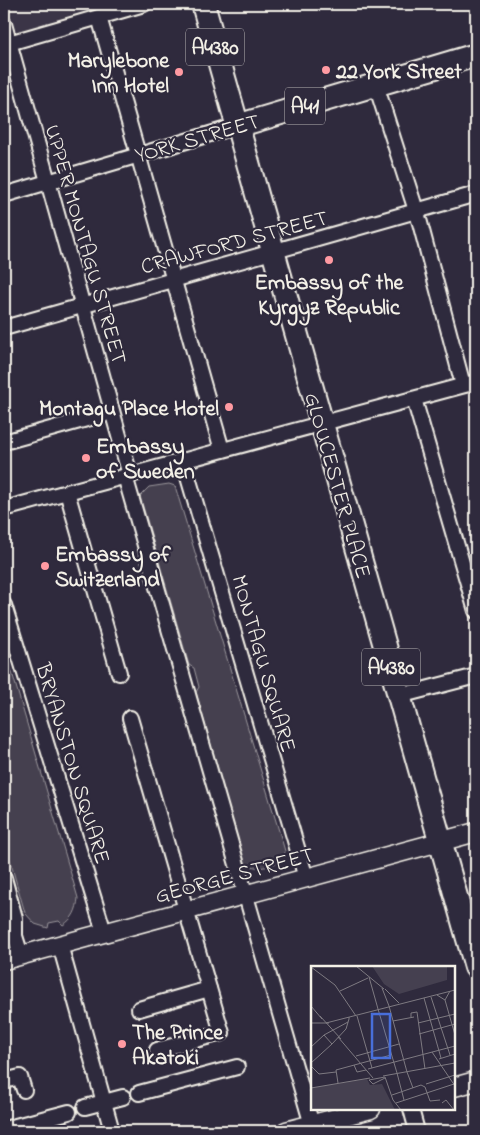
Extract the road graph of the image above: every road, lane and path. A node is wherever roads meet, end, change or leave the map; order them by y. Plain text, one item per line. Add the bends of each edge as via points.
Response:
1 (144, 4) edge
2 (203, 4) edge
3 (99, 17) junction
4 (4, 24) edge
5 (10, 43) junction
6 (476, 55) edge
7 (376, 85) junction
8 (237, 126) junction
9 (139, 154) junction
10 (48, 182) junction
11 (476, 194) edge
12 (4, 195) edge
13 (416, 212) junction
14 (274, 252) junction
15 (174, 280) junction
16 (82, 304) junction
17 (4, 328) edge
18 (470, 383) edge
19 (414, 399) junction
20 (112, 412) junction
21 (323, 424) junction
22 (4, 442) edge
23 (222, 450) junction
24 (183, 460) junction
25 (127, 476) junction
26 (67, 492) junction
27 (4, 509) edge
28 (4, 605) edge
29 (476, 611) edge
30 (119, 672) dead end
31 (476, 676) edge
32 (399, 696) junction
33 (130, 718) dead end
34 (476, 832) edge
35 (440, 841) junction
36 (4, 878) edge
37 (306, 878) junction
38 (245, 894) junction
39 (186, 910) junction
40 (104, 932) junction
41 (60, 945) junction
42 (474, 952) edge
43 (12, 958) edge
44 (209, 989) junction
45 (139, 1009) dead end
46 (157, 1050) dead end
47 (237, 1067) dead end
48 (4, 1081) edge
49 (476, 1081) edge
50 (455, 1087) edge
51 (24, 1090) dead end
52 (139, 1093) dead end
53 (123, 1097) dead end
54 (104, 1102) junction
55 (85, 1107) dead end
56 (311, 1110) edge
57 (311, 1110) edge
58 (369, 1110) edge
59 (411, 1110) edge
60 (69, 1112) dead end
61 (316, 1126) edge
62 (4, 1129) edge
63 (112, 1131) edge
64 (286, 1131) edge
65 (417, 1131) edge

1 - 3 street
2 - 8 main road, GLOUCESTER PLACE / A4380
3 - 5 street
3 - 9 street
4 - 5 street, UPPER MONTAGU STREET
5 - 10 street, UPPER MONTAGU STREET
6 - 7 main road, YORK STREET / A41
7 - 8 main road, YORK STREET / A41
7 - 13 street
8 - 9 street, YORK STREET
8 - 14 main road, GLOUCESTER PLACE / A4380
9 - 10 street, YORK STREET
9 - 15 street
10 - 12 street, YORK STREET
10 - 16 street, UPPER MONTAGU STREET
11 - 13 street, CRAWFORD STREET
13 - 14 street, CRAWFORD STREET
13 - 18 street
14 - 15 street, CRAWFORD STREET
14 - 21 main road, GLOUCESTER PLACE / A4380
15 - 16 street, CRAWFORD STREET
15 - 23 street
16 - 17 street, CRAWFORD STREET
16 - 20 street, UPPER MONTAGU STREET
18 - 19 street
19 - 21 street
19 - 29 street
20 - 22 street
20 - 25 street, UPPER MONTAGU STREET
21 - 23 street
21 - 32 main road, GLOUCESTER PLACE / A4380
23 - 24 street
24 - 25 street
24 - 37 street, MONTAGU SQUARE
25 - 26 street
25 - 38 street
26 - 27 street
26 - 30 street
28 - 40 street, BRYANSTON SQUARE
31 - 32 street
32 - 35 main road, GLOUCESTER PLACE / A4380
33 - 39 street
34 - 35 street, GEORGE STREET
35 - 37 street, GEORGE STREET
35 - 42 main road, GLOUCESTER PLACE / A4380
36 - 43 street via 15,918
37 - 38 street, GEORGE STREET
38 - 39 street, GEORGE STREET
38 - 56 street
39 - 40 street, GEORGE STREET
39 - 44 street
40 - 41 street, GEORGE STREET
41 - 43 street, GEORGE STREET
41 - 54 street
44 - 45 street
44 - 46 street via 222,1033
47 - 52 street
48 - 51 street via 20,1076
49 - 50 street
53 - 54 street
54 - 55 street
54 - 63 street
57 - 61 street
58 - 61 street
59 - 65 street
60 - 62 street
61 - 64 street

